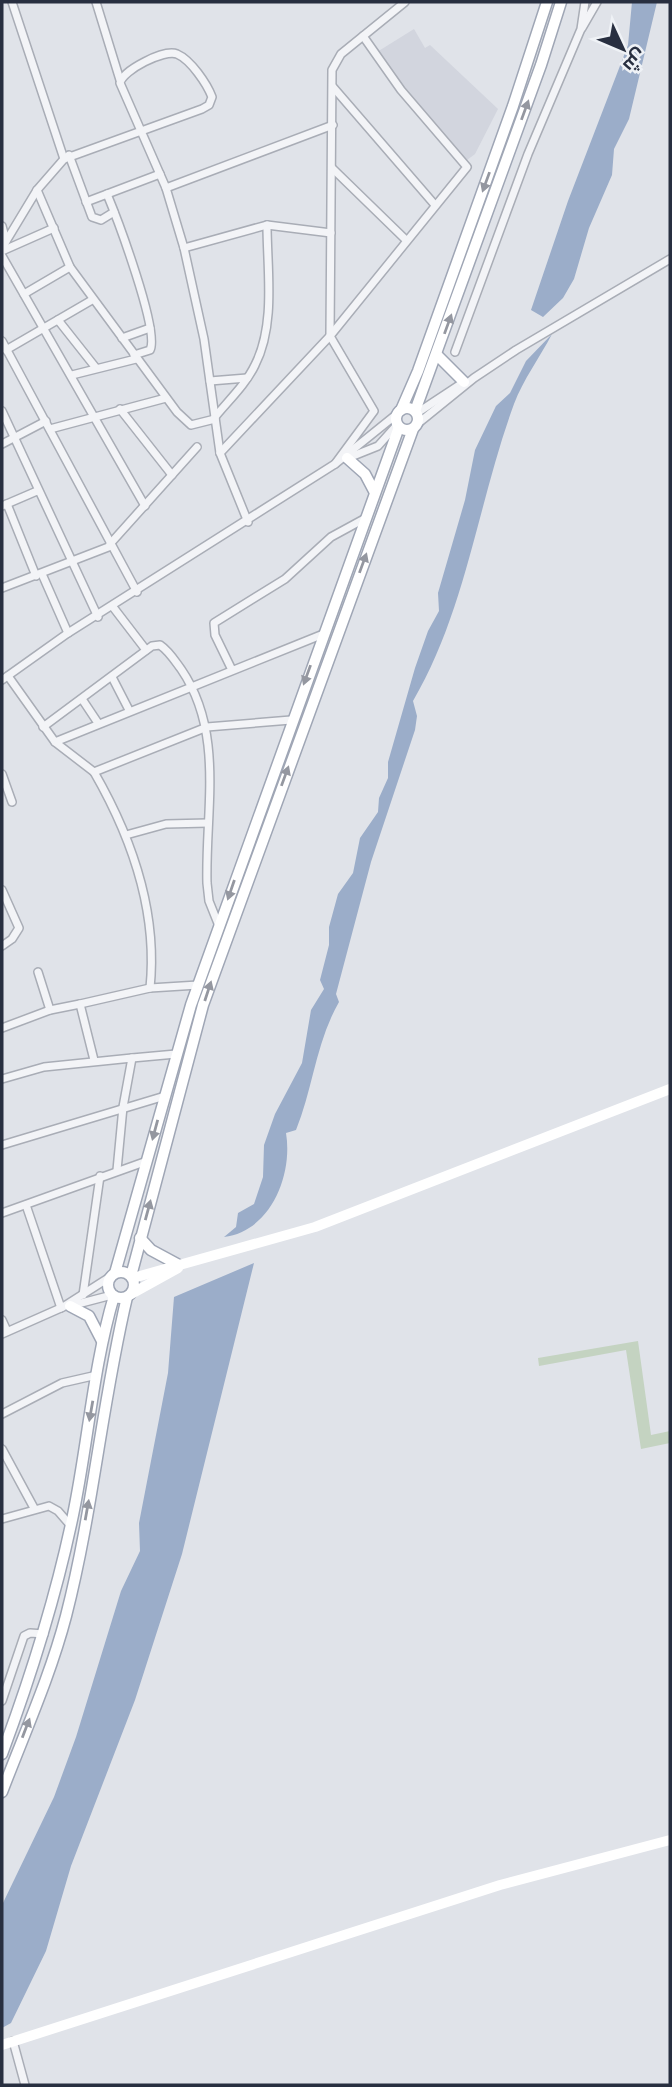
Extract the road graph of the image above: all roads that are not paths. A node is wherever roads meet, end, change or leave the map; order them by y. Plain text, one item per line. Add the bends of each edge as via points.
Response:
1 (12, 2) edge
2 (96, 2) edge
3 (405, 2) edge
4 (547, 2) edge
5 (561, 2) edge
6 (585, 2) edge
7 (597, 2) edge
8 (581, 29) junction
9 (363, 36) junction
10 (120, 80) junction
11 (333, 87) junction
12 (332, 125) junction
13 (141, 129) junction
14 (66, 157) junction
15 (332, 168) junction
16 (160, 174) junction
17 (166, 188) junction
18 (37, 190) junction
19 (107, 194) junction
20 (86, 202) junction
21 (435, 205) junction
22 (114, 212) junction
23 (267, 225) junction
24 (2, 226) edge
25 (54, 228) junction
26 (331, 233) junction
27 (406, 240) junction
28 (184, 248) junction
29 (3, 249) edge
30 (670, 259) edge
31 (70, 267) junction
32 (24, 294) junction
33 (92, 300) junction
34 (58, 320) junction
35 (45, 328) junction
36 (150, 328) junction
37 (330, 336) junction
38 (122, 338) junction
39 (2, 341) edge
40 (6, 350) junction
41 (455, 352) dead end
42 (437, 355) junction
43 (135, 357) junction
44 (96, 368) junction
45 (72, 375) junction
46 (247, 378) junction
47 (469, 380) junction
48 (210, 381) junction
49 (166, 398) junction
50 (120, 409) junction
51 (2, 411) edge
52 (416, 412) junction
53 (91, 416) junction
54 (215, 418) junction
55 (399, 419) junction
56 (48, 425) junction
57 (415, 427) junction
58 (13, 439) junction
59 (2, 444) edge
60 (197, 447) dead end
61 (220, 453) junction
62 (346, 458) junction
63 (335, 464) junction
64 (172, 475) junction
65 (37, 491) junction
66 (374, 491) junction
67 (4, 503) edge
68 (145, 506) junction
69 (364, 519) junction
70 (248, 522) junction
71 (111, 545) junction
72 (73, 562) junction
73 (39, 575) junction
74 (2, 588) edge
75 (137, 592) junction
76 (113, 607) junction
77 (97, 617) junction
78 (68, 633) junction
79 (321, 635) junction
80 (146, 650) junction
81 (232, 670) junction
82 (112, 677) junction
83 (4, 678) edge
84 (192, 685) junction
85 (82, 699) junction
86 (129, 710) junction
87 (291, 720) junction
88 (98, 723) junction
89 (43, 727) junction
90 (207, 727) junction
91 (55, 742) junction
92 (94, 772) junction
93 (2, 774) edge
94 (12, 802) dead end
95 (208, 823) junction
96 (126, 835) junction
97 (2, 890) edge
98 (219, 926) junction
99 (2, 946) edge
100 (38, 972) dead end
101 (198, 985) junction
102 (150, 988) junction
103 (80, 1004) junction
104 (50, 1010) junction
105 (2, 1028) edge
106 (176, 1054) junction
107 (132, 1058) junction
108 (94, 1060) junction
109 (2, 1079) edge
110 (670, 1089) edge
111 (164, 1096) junction
112 (123, 1107) junction
113 (2, 1145) edge
114 (147, 1161) junction
115 (117, 1170) junction
116 (100, 1176) junction
117 (26, 1205) junction
118 (2, 1213) edge
119 (141, 1238) junction
120 (181, 1264) junction
121 (112, 1275) junction
122 (132, 1277) junction
123 (83, 1295) junction
124 (113, 1295) junction
125 (129, 1295) junction
126 (64, 1307) junction
127 (2, 1320) edge
128 (5, 1332) edge
129 (103, 1341) junction
130 (97, 1376) junction
131 (2, 1414) edge
132 (2, 1449) edge
133 (34, 1508) junction
134 (2, 1519) edge
135 (71, 1526) junction
136 (44, 1634) junction
137 (2, 1701) edge
138 (2, 1754) edge
139 (2, 1792) edge
140 (670, 1840) edge
141 (13, 2041) junction
142 (2, 2045) edge
143 (25, 2085) edge

1 - 14 street
2 - 10 street
3 - 9 street
4 -> 55 main road
42 -> 5 main road
6 - 8 street
7 - 8 street
8 - 41 street via 535,136
9 - 11 street via 335,61
9 - 21 street via 401,90 467,167
10 - 13 street
10 - 13 street via 132,68 174,53 211,94 206,107
11 - 12 street
11 - 21 street
12 - 15 street
12 - 17 street
13 - 14 street
13 - 16 street
14 - 18 street
14 - 20 street
15 - 26 street
15 - 27 street
16 - 17 street
16 - 19 street
17 - 28 street
18 - 25 street
18 - 29 street
19 - 20 street
19 - 22 street
20 - 22 street via 96,220
21 - 27 street
22 - 36 street
23 - 26 street
23 - 28 street
23 - 46 street via 265,332
24 - 29 street
25 - 29 street
25 - 31 street
26 - 37 street
27 - 37 street
28 - 48 street
29 - 32 street
30 - 47 street
31 - 32 street
31 - 33 street
32 - 35 street
33 - 34 street
33 - 38 street
34 - 35 street
34 - 44 street
35 - 40 street
35 - 45 street
36 - 38 street
36 - 43 street via 152,347
37 - 61 street
37 - 63 street via 374,411
38 - 43 street
39 - 40 street
40 - 56 street
42 - 47 main road
42 - 52 main road
43 - 44 street
43 - 49 street
44 - 45 street
45 - 53 street
46 - 48 street
46 - 54 street
47 - 52 street
47 - 57 street
48 - 54 street
49 - 50 street
49 - 54 street via 191,425
50 - 53 street
50 - 64 street
51 - 58 street
52 - 55 main road
52 - 57 main road
53 - 56 street
53 - 68 street
54 - 61 street
55 - 57 main road
55 - 62 street
55 - 62 street via 382,443
55 - 66 main road
56 - 58 street
56 - 71 street
119 -> 57 main road via 187,1057 232,921
58 - 59 street
58 - 65 street
60 - 64 street
61 - 70 street
62 - 63 street
62 - 66 main road via 365,474
63 - 70 street
64 - 68 street
65 - 67 street
65 - 72 street
66 - 69 main road
67 - 73 street
68 - 71 street
69 - 79 main road
69 - 81 street via 331,537 285,579 214,623
70 - 75 street
71 - 72 street
71 - 75 street
72 - 73 street
72 - 77 street
73 - 74 street
73 - 78 street
75 - 76 street
76 - 77 street
76 - 80 street
77 - 78 street
78 - 83 street
79 - 81 street
79 -> 87 main road
80 - 82 street
80 - 84 street via 155,645 165,648
81 - 84 street
82 - 85 street
82 - 86 street
83 - 89 street
84 - 86 street
84 - 90 street
85 - 88 street
85 - 89 street
86 - 88 street
87 - 90 street
87 -> 98 main road
88 - 91 street
89 - 91 street
90 - 92 street
90 - 95 street
91 - 92 street
92 - 96 street
93 - 94 street
95 - 96 street via 166,824
95 - 98 street via 207,883
96 - 102 street via 145,898
97 - 99 street via 19,928
98 - 101 main road
100 - 104 street
101 - 102 street
101 - 106 main road
102 - 103 street
103 - 104 street
103 - 108 street
104 - 105 street
106 - 107 street
106 - 111 main road
107 - 108 street
107 - 112 street
108 - 109 street
110 - 120 main road via 315,1227
111 - 112 street
111 -> 114 main road
112 - 113 street
112 - 115 street
114 - 115 street
114 - 121 main road
115 - 116 street
116 - 117 street
116 - 123 street
117 - 118 street
117 - 126 street
119 - 120 main road via 151,1250
119 - 122 main road
120 - 122 main road
120 - 125 main road
121 - 122 main road via 124,1272
121 - 123 street
121 - 124 main road via 107,1286
122 - 125 main road
123 - 126 street
124 - 125 main road
124 - 126 street
124 - 129 main road
139 -> 125 main road via 66,1617
126 - 128 street
126 - 129 main road via 89,1316
127 - 128 street
129 - 130 main road
130 - 131 street via 62,1383
130 -> 135 main road
132 - 133 street
133 - 134 street
133 - 135 street via 58,1510
135 - 136 main road
136 - 137 street via 24,1636
136 - 138 main road
140 - 141 main road via 500,1885
141 - 142 main road
141 - 143 street

